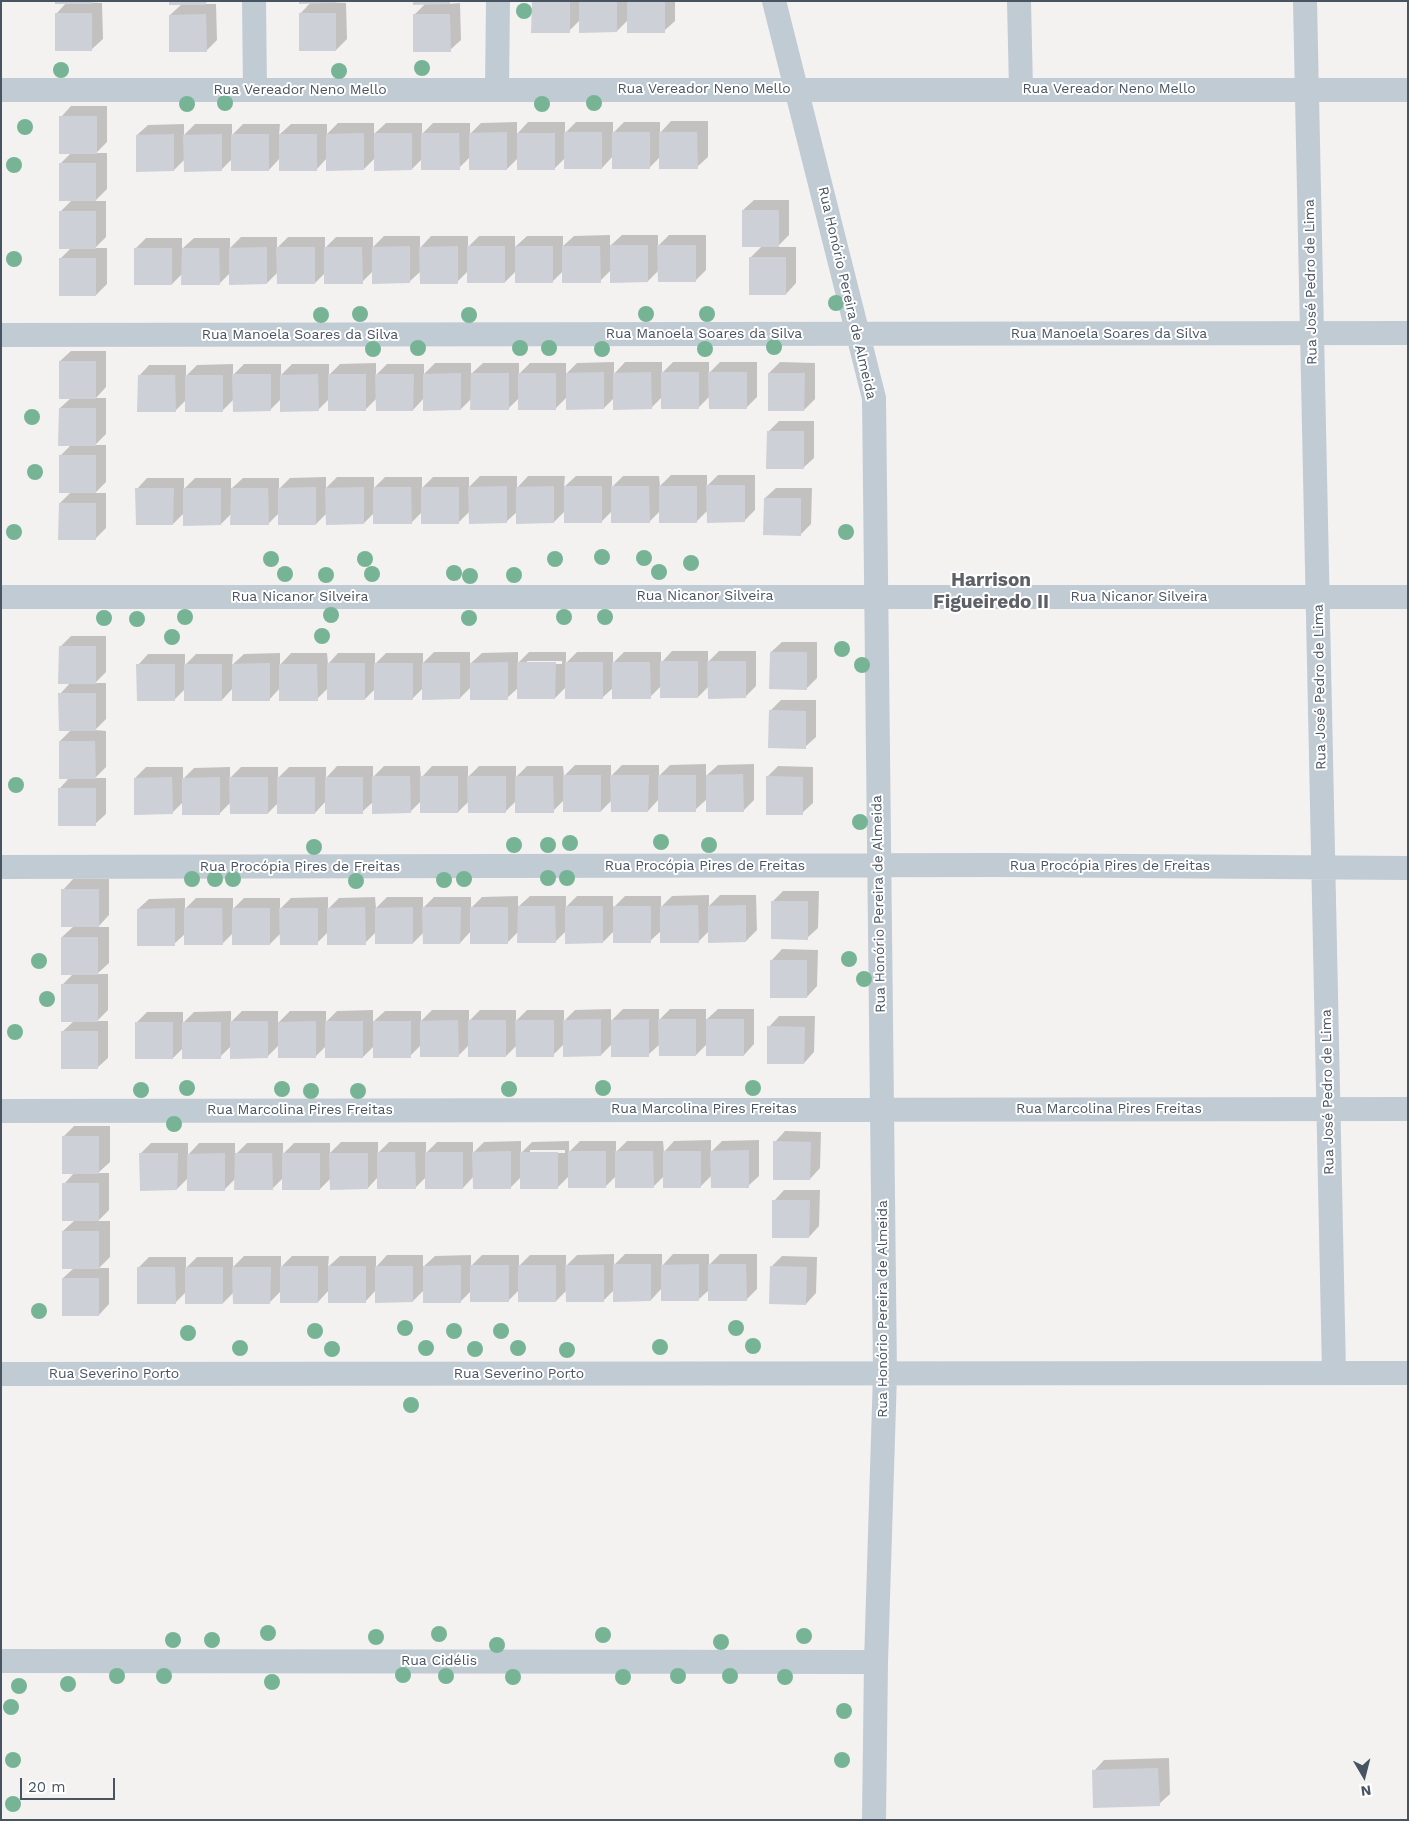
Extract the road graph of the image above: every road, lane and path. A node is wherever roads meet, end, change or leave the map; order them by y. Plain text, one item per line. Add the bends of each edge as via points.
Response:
1 (254, 1) edge
2 (498, 1) edge
3 (774, 1) edge
4 (1019, 1) edge
5 (1305, 1) edge
6 (798, 89) junction
7 (1021, 89) junction
8 (1, 90) edge
9 (255, 90) junction
10 (497, 90) junction
11 (1307, 90) junction
12 (1408, 90) edge
13 (1408, 333) edge
14 (858, 334) junction
15 (1312, 334) junction
16 (1, 335) edge
17 (875, 596) junction
18 (1, 597) edge
19 (1318, 597) junction
20 (1408, 597) edge
21 (879, 866) junction
22 (1, 867) edge
23 (1323, 867) junction
24 (1408, 868) edge
25 (882, 1109) junction
26 (1328, 1109) junction
27 (1408, 1109) edge
28 (1, 1111) edge
29 (1334, 1373) junction
30 (1408, 1373) edge
31 (1, 1374) edge
32 (885, 1374) junction
33 (1, 1661) edge
34 (876, 1662) junction
35 (874, 1820) edge

1 - 9 street
2 - 10 street
3 - 6 street, Rua Honório Pereira de Almeida
4 - 7 street
5 - 11 street, Rua José Pedro de Lima
6 - 7 street, Rua Vereador Neno Mello
6 - 10 street, Rua Vereador Neno Mello
6 - 14 street, Rua Honório Pereira de Almeida
7 - 11 street, Rua Vereador Neno Mello
8 - 9 street, Rua Vereador Neno Mello
9 - 10 street, Rua Vereador Neno Mello
11 - 12 street, Rua Vereador Neno Mello
11 - 15 street, Rua José Pedro de Lima
13 - 15 street, Rua Manoela Soares da Silva
14 - 15 street, Rua Manoela Soares da Silva
14 - 16 street, Rua Manoela Soares da Silva
14 - 17 street, Rua Honório Pereira de Almeida via 874,398
15 - 19 street, Rua José Pedro de Lima
17 - 18 street, Rua Nicanor Silveira
17 - 19 street, Rua Nicanor Silveira
17 - 21 street, Rua Honório Pereira de Almeida
19 - 20 street, Rua Nicanor Silveira
19 - 23 street, Rua José Pedro de Lima
21 - 22 street, Rua Procópia Pires de Freitas
21 - 23 street, Rua Procópia Pires de Freitas
21 - 25 street, Rua Honório Pereira de Almeida
23 - 24 street, Rua Procópia Pires de Freitas
23 - 26 street, Rua José Pedro de Lima
25 - 26 street, Rua Marcolina Pires Freitas
25 - 28 street, Rua Marcolina Pires Freitas
25 - 32 street, Rua Honório Pereira de Almeida
26 - 27 street, Rua Marcolina Pires Freitas
26 - 29 street, Rua José Pedro de Lima
29 - 30 street, Rua Severino Porto
29 - 32 street, Rua Severino Porto
31 - 32 street, Rua Severino Porto
32 - 34 street, Rua Honório Pereira de Almeida
33 - 34 street, Rua Cidélis
34 - 35 street, Rua Honório Pereira de Almeida

